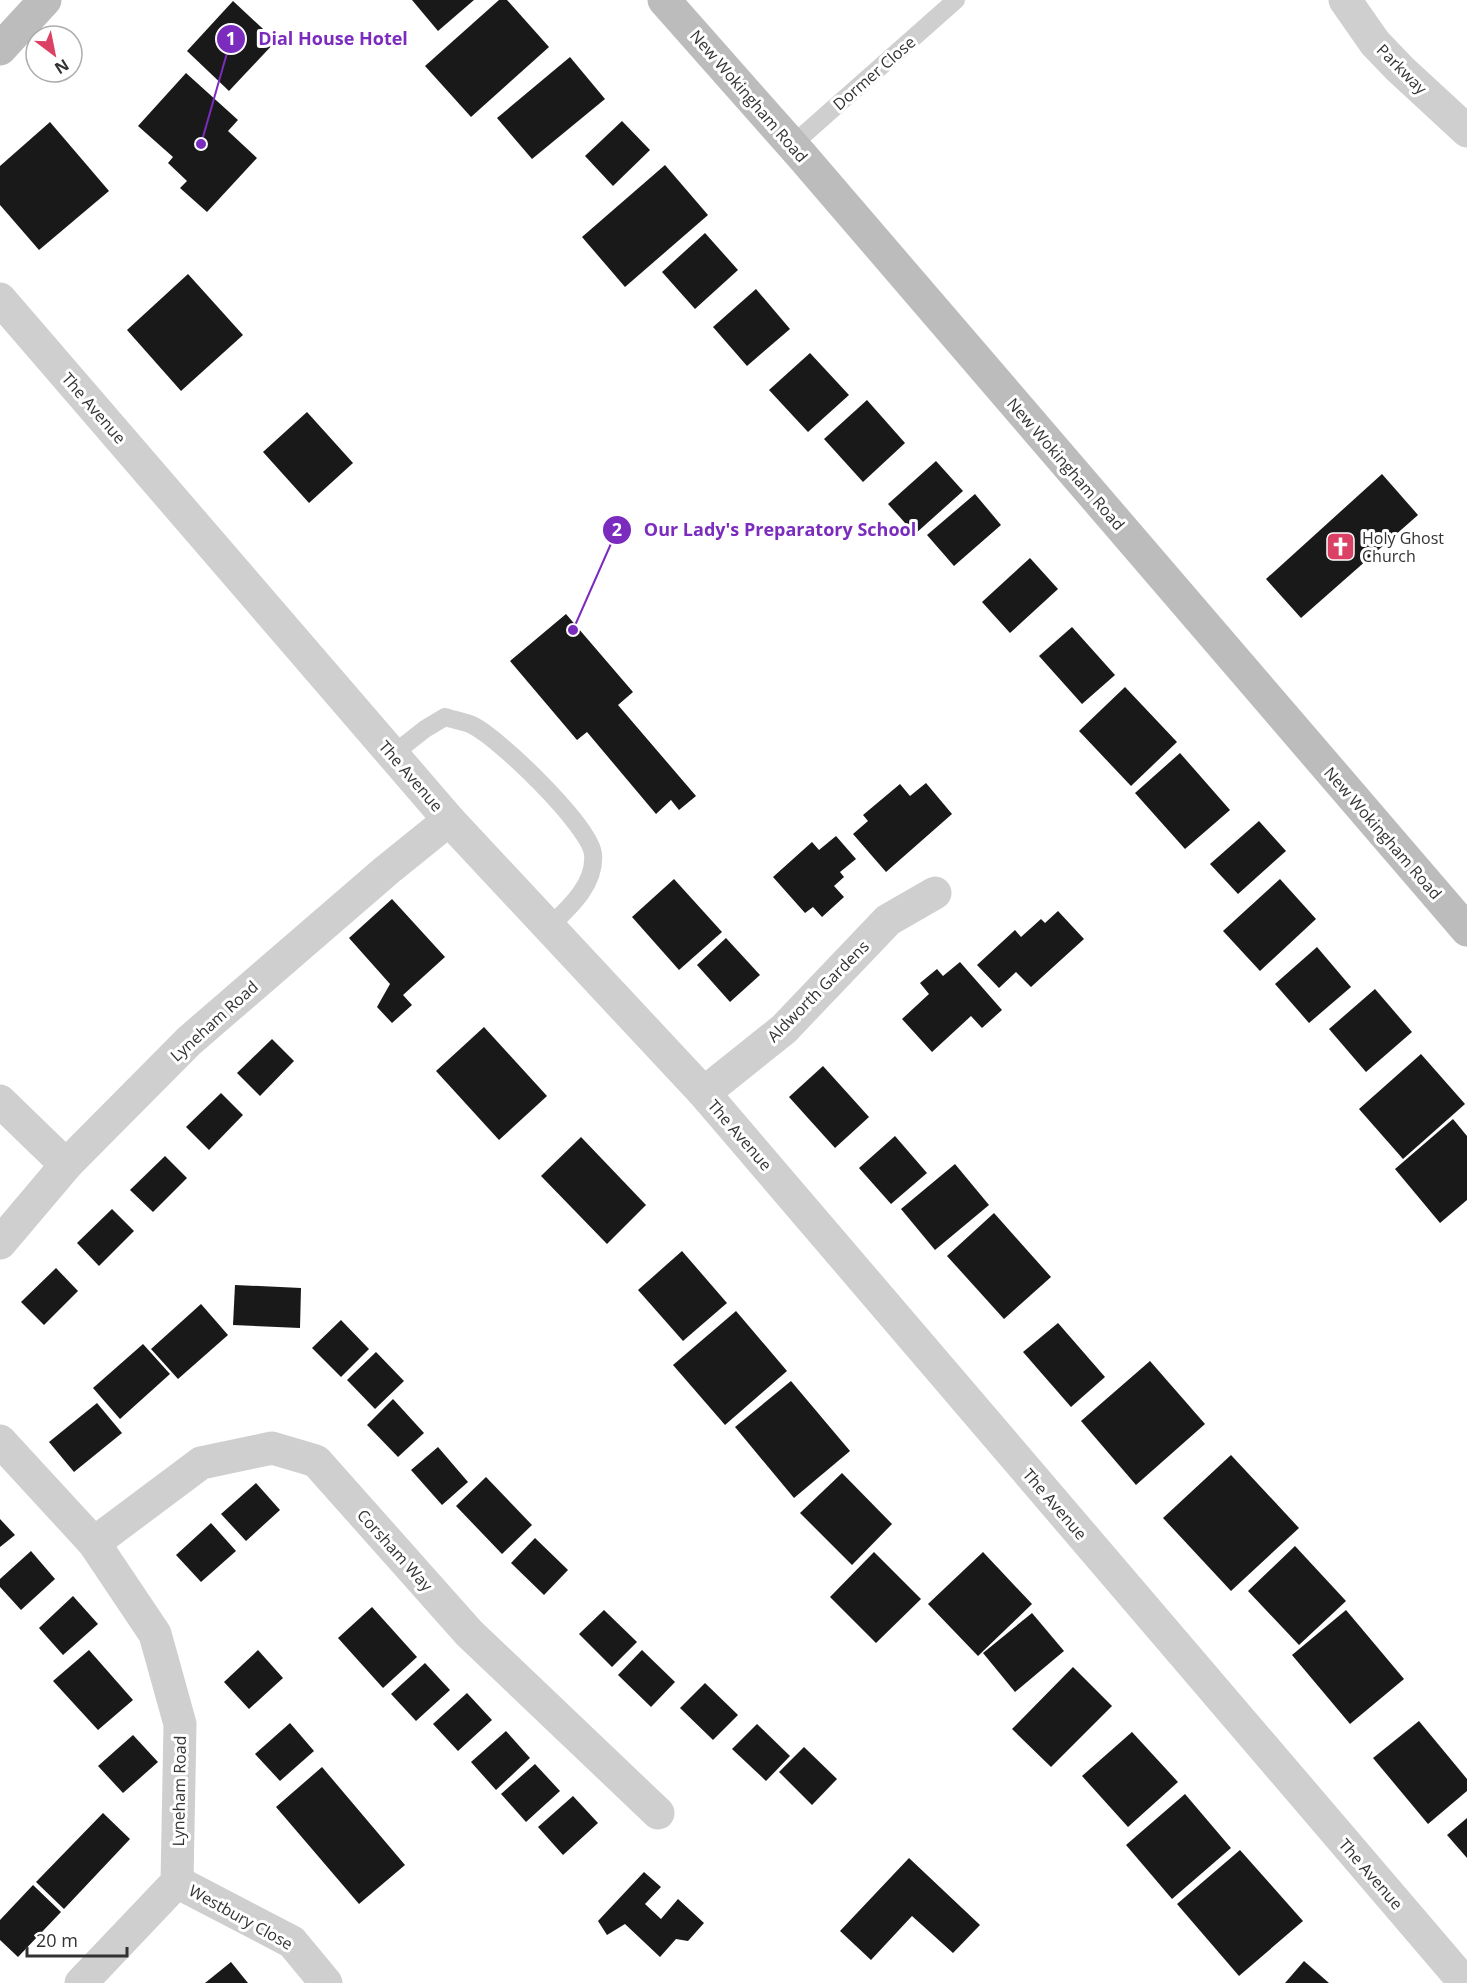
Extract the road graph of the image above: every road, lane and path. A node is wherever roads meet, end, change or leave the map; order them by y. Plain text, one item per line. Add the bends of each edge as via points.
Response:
1 (45, 0) edge
2 (664, 0) edge
3 (956, 0) edge
4 (1345, 0) edge
5 (0, 49) edge
6 (1467, 131) edge
7 (792, 145) junction
8 (0, 299) edge
9 (392, 755) junction
10 (449, 820) junction
11 (935, 893) dead end
12 (550, 926) junction
13 (1467, 930) edge
14 (704, 1094) junction
15 (0, 1101) edge
16 (66, 1165) junction
17 (0, 1243) edge
18 (0, 1441) edge
19 (94, 1543) junction
20 (658, 1812) dead end
21 (177, 1882) junction
22 (81, 1983) edge
23 (326, 1983) edge
24 (1465, 1983) edge

1 - 5 street
2 - 7 street, New Wokingham Road
3 - 7 lane, Dormer Close
4 - 6 street, Parkway via 1383,52
7 - 13 street, New Wokingham Road
8 - 9 street, The Avenue
9 - 10 street, The Avenue
9 - 12 lane via 445,717 472,725 518,760 573,816 589,840 592,870 579,899
10 - 12 street, The Avenue
10 - 16 street, Lyneham Road via 189,1041
11 - 14 street, Aldworth Gardens via 888,920 784,1029
12 - 14 street, The Avenue
14 - 24 street, The Avenue
15 - 16 street
16 - 17 street, Lyneham Road
18 - 19 street, Lyneham Road
19 - 20 street, Corsham Way via 201,1463 272,1448 316,1461 469,1633
19 - 21 street, Lyneham Road via 155,1634 180,1724
21 - 22 street
21 - 23 street, Westbury Close via 292,1942

